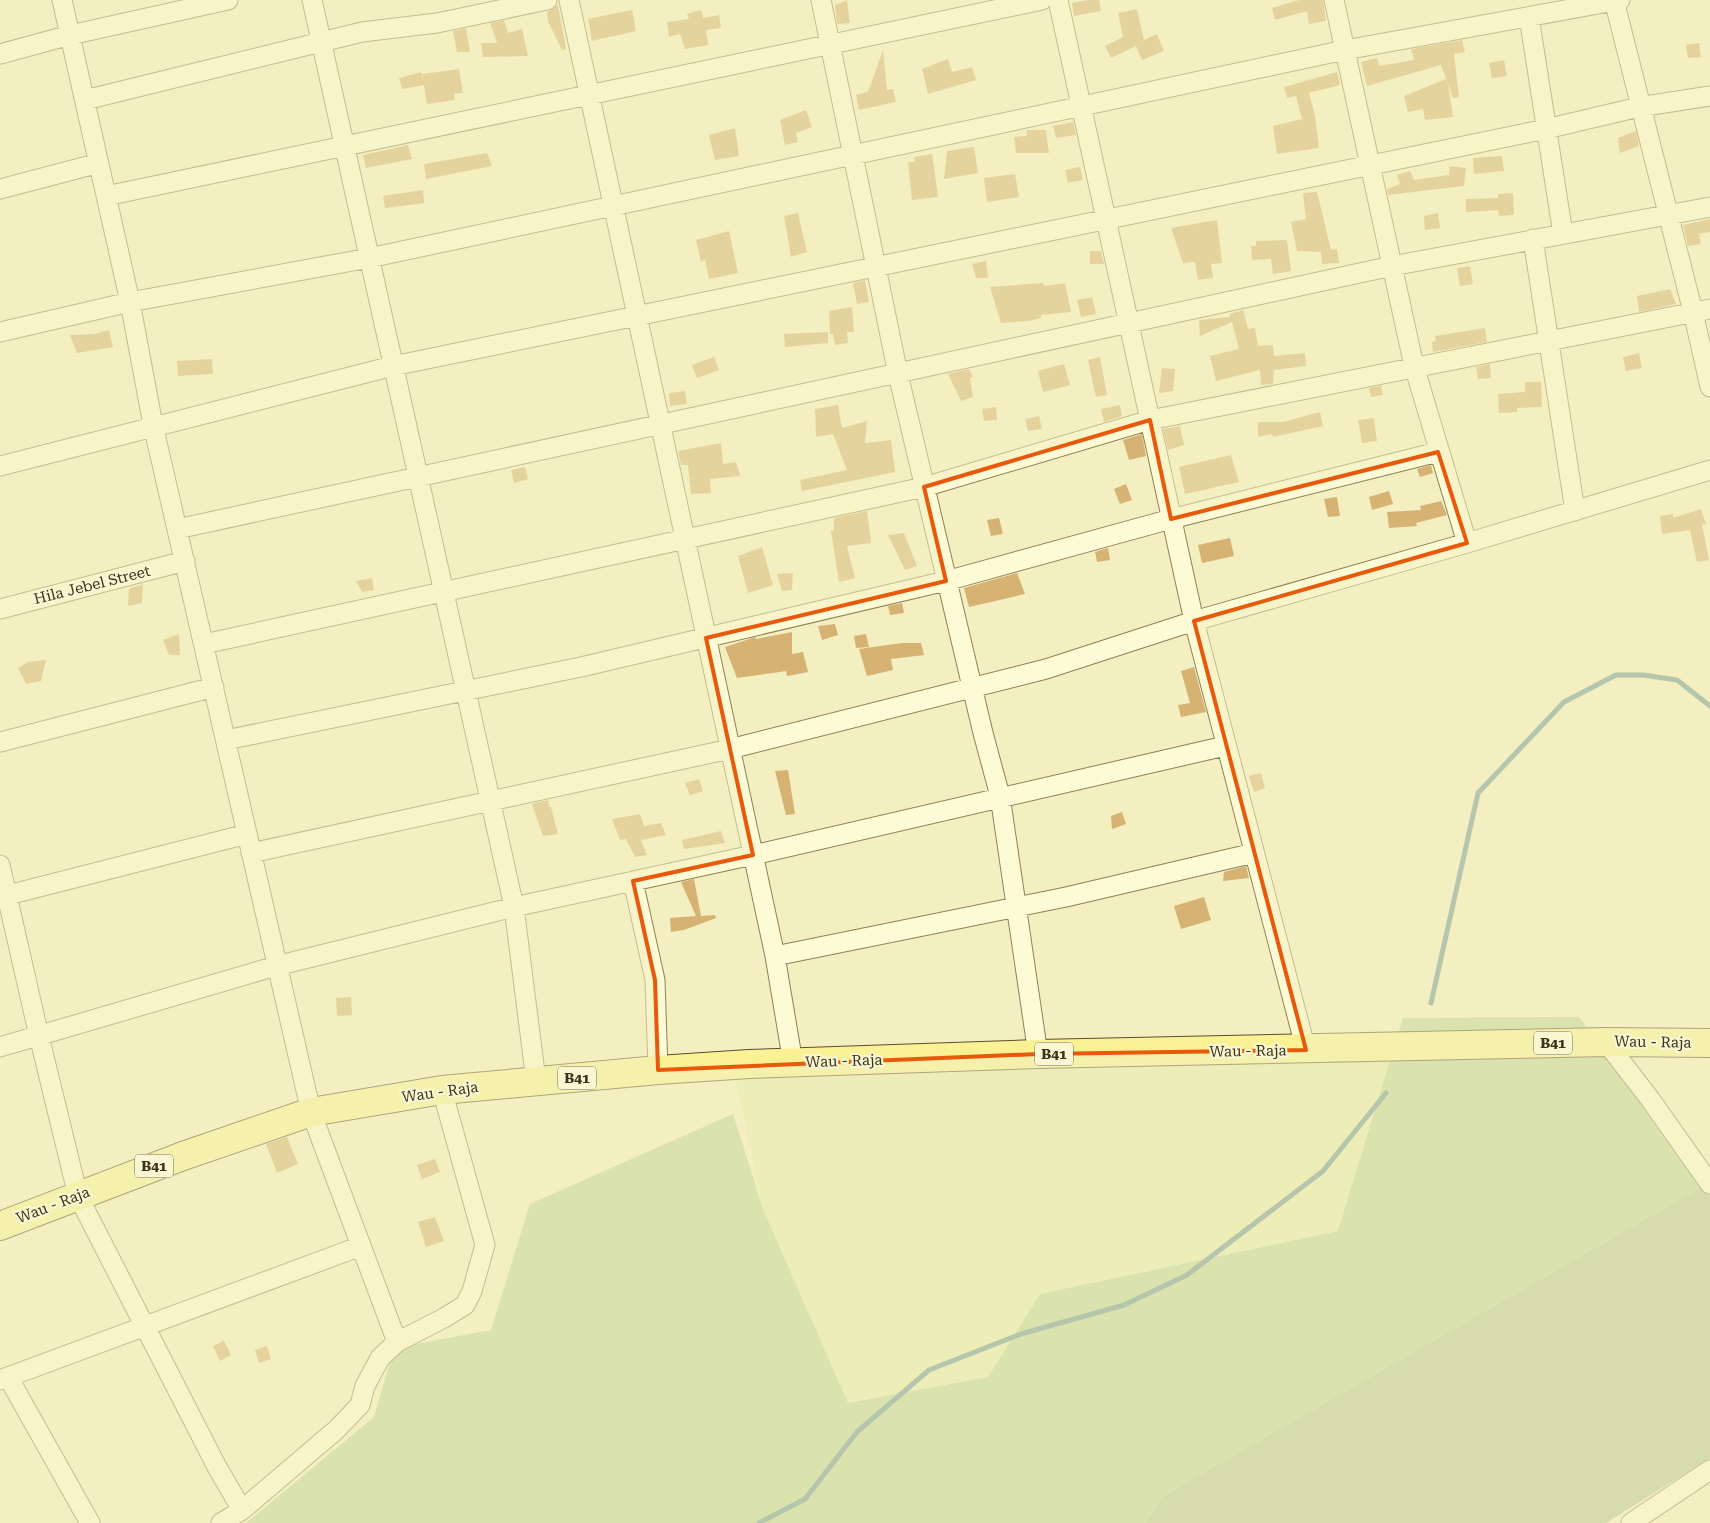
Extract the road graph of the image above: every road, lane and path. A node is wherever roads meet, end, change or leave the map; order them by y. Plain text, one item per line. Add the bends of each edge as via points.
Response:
1 (62, 0) edge
2 (228, 0) edge
3 (312, 0) edge
4 (547, 0) edge
5 (569, 0) edge
6 (821, 0) edge
7 (1042, 0) edge
8 (1058, 0) edge
9 (1334, 0) edge
10 (1616, 0) edge
11 (1529, 18) junction
12 (70, 35) junction
13 (322, 42) junction
14 (829, 44) junction
15 (1345, 50) junction
16 (0, 54) edge
17 (589, 95) junction
18 (1710, 96) edge
19 (84, 100) junction
20 (1081, 106) junction
21 (1639, 107) junction
22 (1546, 129) junction
23 (344, 146) junction
24 (852, 155) junction
25 (99, 163) junction
26 (1370, 165) junction
27 (0, 189) edge
28 (106, 196) junction
29 (613, 206) junction
30 (1710, 207) edge
31 (1668, 213) junction
32 (1106, 219) junction
33 (1563, 234) junction
34 (1533, 239) junction
35 (369, 258) junction
36 (876, 266) junction
37 (1392, 266) junction
38 (130, 302) junction
39 (1702, 311) edge
40 (637, 316) junction
41 (1129, 324) junction
42 (0, 332) edge
43 (1549, 341) junction
44 (393, 366) junction
45 (1414, 366) junction
46 (898, 374) junction
47 (1710, 387) edge
48 (1150, 420) junction
49 (153, 425) junction
50 (660, 425) junction
51 (1438, 452) junction
52 (0, 466) edge
53 (1710, 470) edge
54 (418, 478) junction
55 (924, 487) junction
56 (1575, 511) junction
57 (1172, 519) junction
58 (177, 530) junction
59 (685, 538) junction
60 (1467, 543) junction
61 (185, 562) junction
62 (946, 581) junction
63 (443, 592) junction
64 (0, 609) edge
65 (1194, 621) junction
66 (706, 638) junction
67 (204, 644) junction
68 (972, 687) junction
69 (214, 688) junction
70 (464, 690) junction
71 (226, 740) junction
72 (0, 742) edge
73 (1225, 746) junction
74 (730, 749) junction
75 (1000, 796) junction
76 (490, 801) junction
77 (249, 843) junction
78 (1254, 852) junction
79 (753, 855) junction
80 (0, 865) edge
81 (633, 881) junction
82 (3, 896) edge
83 (1017, 906) junction
84 (514, 907) junction
85 (775, 956) junction
86 (276, 966) junction
87 (39, 1036) junction
88 (1606, 1042) junction
89 (1710, 1043) edge
90 (0, 1046) edge
91 (1306, 1050) junction
92 (1038, 1054) junction
93 (793, 1063) junction
94 (658, 1070) junction
95 (536, 1081) junction
96 (442, 1090) junction
97 (311, 1112) junction
98 (1707, 1174) edge
99 (78, 1196) junction
100 (0, 1226) edge
101 (361, 1246) junction
102 (144, 1327) junction
103 (397, 1342) junction
104 (4, 1379) edge
105 (1710, 1470) edge
106 (242, 1510) junction
107 (90, 1523) edge
108 (221, 1523) edge
109 (1631, 1523) edge

1 - 12 street
2 - 12 street
3 - 13 street
4 - 13 street
5 - 17 street
6 - 14 street
7 - 14 street
8 - 20 street
9 - 15 street
10 - 11 street
10 - 21 street
11 - 15 street
11 - 22 street
12 - 16 street
12 - 19 street
13 - 19 street
13 - 23 street
14 - 17 street
14 - 24 street
15 - 20 street
15 - 26 street
17 - 23 street
17 - 29 street
18 - 21 street
19 - 25 street
20 - 24 street
20 - 32 street
21 - 22 street
21 - 31 street
22 - 26 street
22 - 33 street
23 - 28 street
23 - 35 street
24 - 29 street
24 - 36 street
25 - 27 street
25 - 28 street
26 - 32 street
26 - 37 street
28 - 38 street
29 - 35 street
29 - 40 street
30 - 31 street
31 - 33 street
31 - 39 street
32 - 36 street
32 - 41 street
33 - 34 street
34 - 37 street
34 - 43 street
35 - 38 street
35 - 44 street
36 - 40 street
36 - 46 street
37 - 41 street
37 - 45 street
38 - 42 street
38 - 49 street
39 - 43 street
39 - 47 street
40 - 44 street
40 - 50 street
41 - 46 street
41 - 48 street
43 - 45 street
43 - 56 street
44 - 49 street
44 - 54 street
45 - 48 street
45 - 51 street
46 - 50 street
46 - 55 street
48 - 55 street
48 - 57 street
49 - 52 street
49 - 58 street
50 - 54 street
50 - 59 street
51 - 57 street
51 - 60 street
53 - 56 street
54 - 58 street
54 - 63 street
55 - 59 street
55 - 62 street
56 - 60 street
57 - 62 street
57 - 65 street
58 - 61 street
59 - 63 street
59 - 66 street
60 - 65 street
61 - 64 street, Hila Jebel Street
61 - 67 street
62 - 66 street
62 - 68 street
63 - 67 street
63 - 70 street
65 - 68 street via 1046,670
65 - 73 street
66 - 70 street
66 - 74 street
67 - 69 street
68 - 74 street
68 - 75 street
69 - 71 street
69 - 72 street
70 - 71 street
70 - 76 street
71 - 77 street
73 - 75 street
73 - 78 street
74 - 76 street
74 - 79 street
75 - 79 street
75 - 83 street
76 - 77 street
76 - 84 street
77 - 82 street
77 - 86 street
78 - 83 street
78 - 91 street
79 - 81 street
79 - 85 street
80 - 82 street
81 - 84 street
81 - 94 street via 655,980
82 - 87 street
83 - 85 street
83 - 92 street
84 - 86 street
84 - 95 street
85 - 93 street
86 - 87 street
86 - 97 street
87 - 90 street
87 - 99 street
88 - 89 main road, Wau - Raja / B41
88 - 91 main road, Wau - Raja / B41
88 - 98 street
91 - 92 main road, Wau - Raja / B41
92 - 93 main road, Wau - Raja / B41
93 - 94 main road, Wau - Raja / B41
94 - 95 main road, Wau - Raja / B41
95 - 96 main road, Wau - Raja / B41
96 - 97 main road, Wau - Raja / B41
96 - 103 street via 485,1245 472,1292 465,1304
97 - 99 main road, Wau - Raja / B41
97 - 101 street
99 - 100 main road, Wau - Raja / B41
99 - 102 street
101 - 102 street
101 - 103 street
102 - 104 street
102 - 106 street
103 - 106 street via 380,1358 364,1386 360,1405 336,1430
104 - 107 street
105 - 109 street
106 - 108 street

